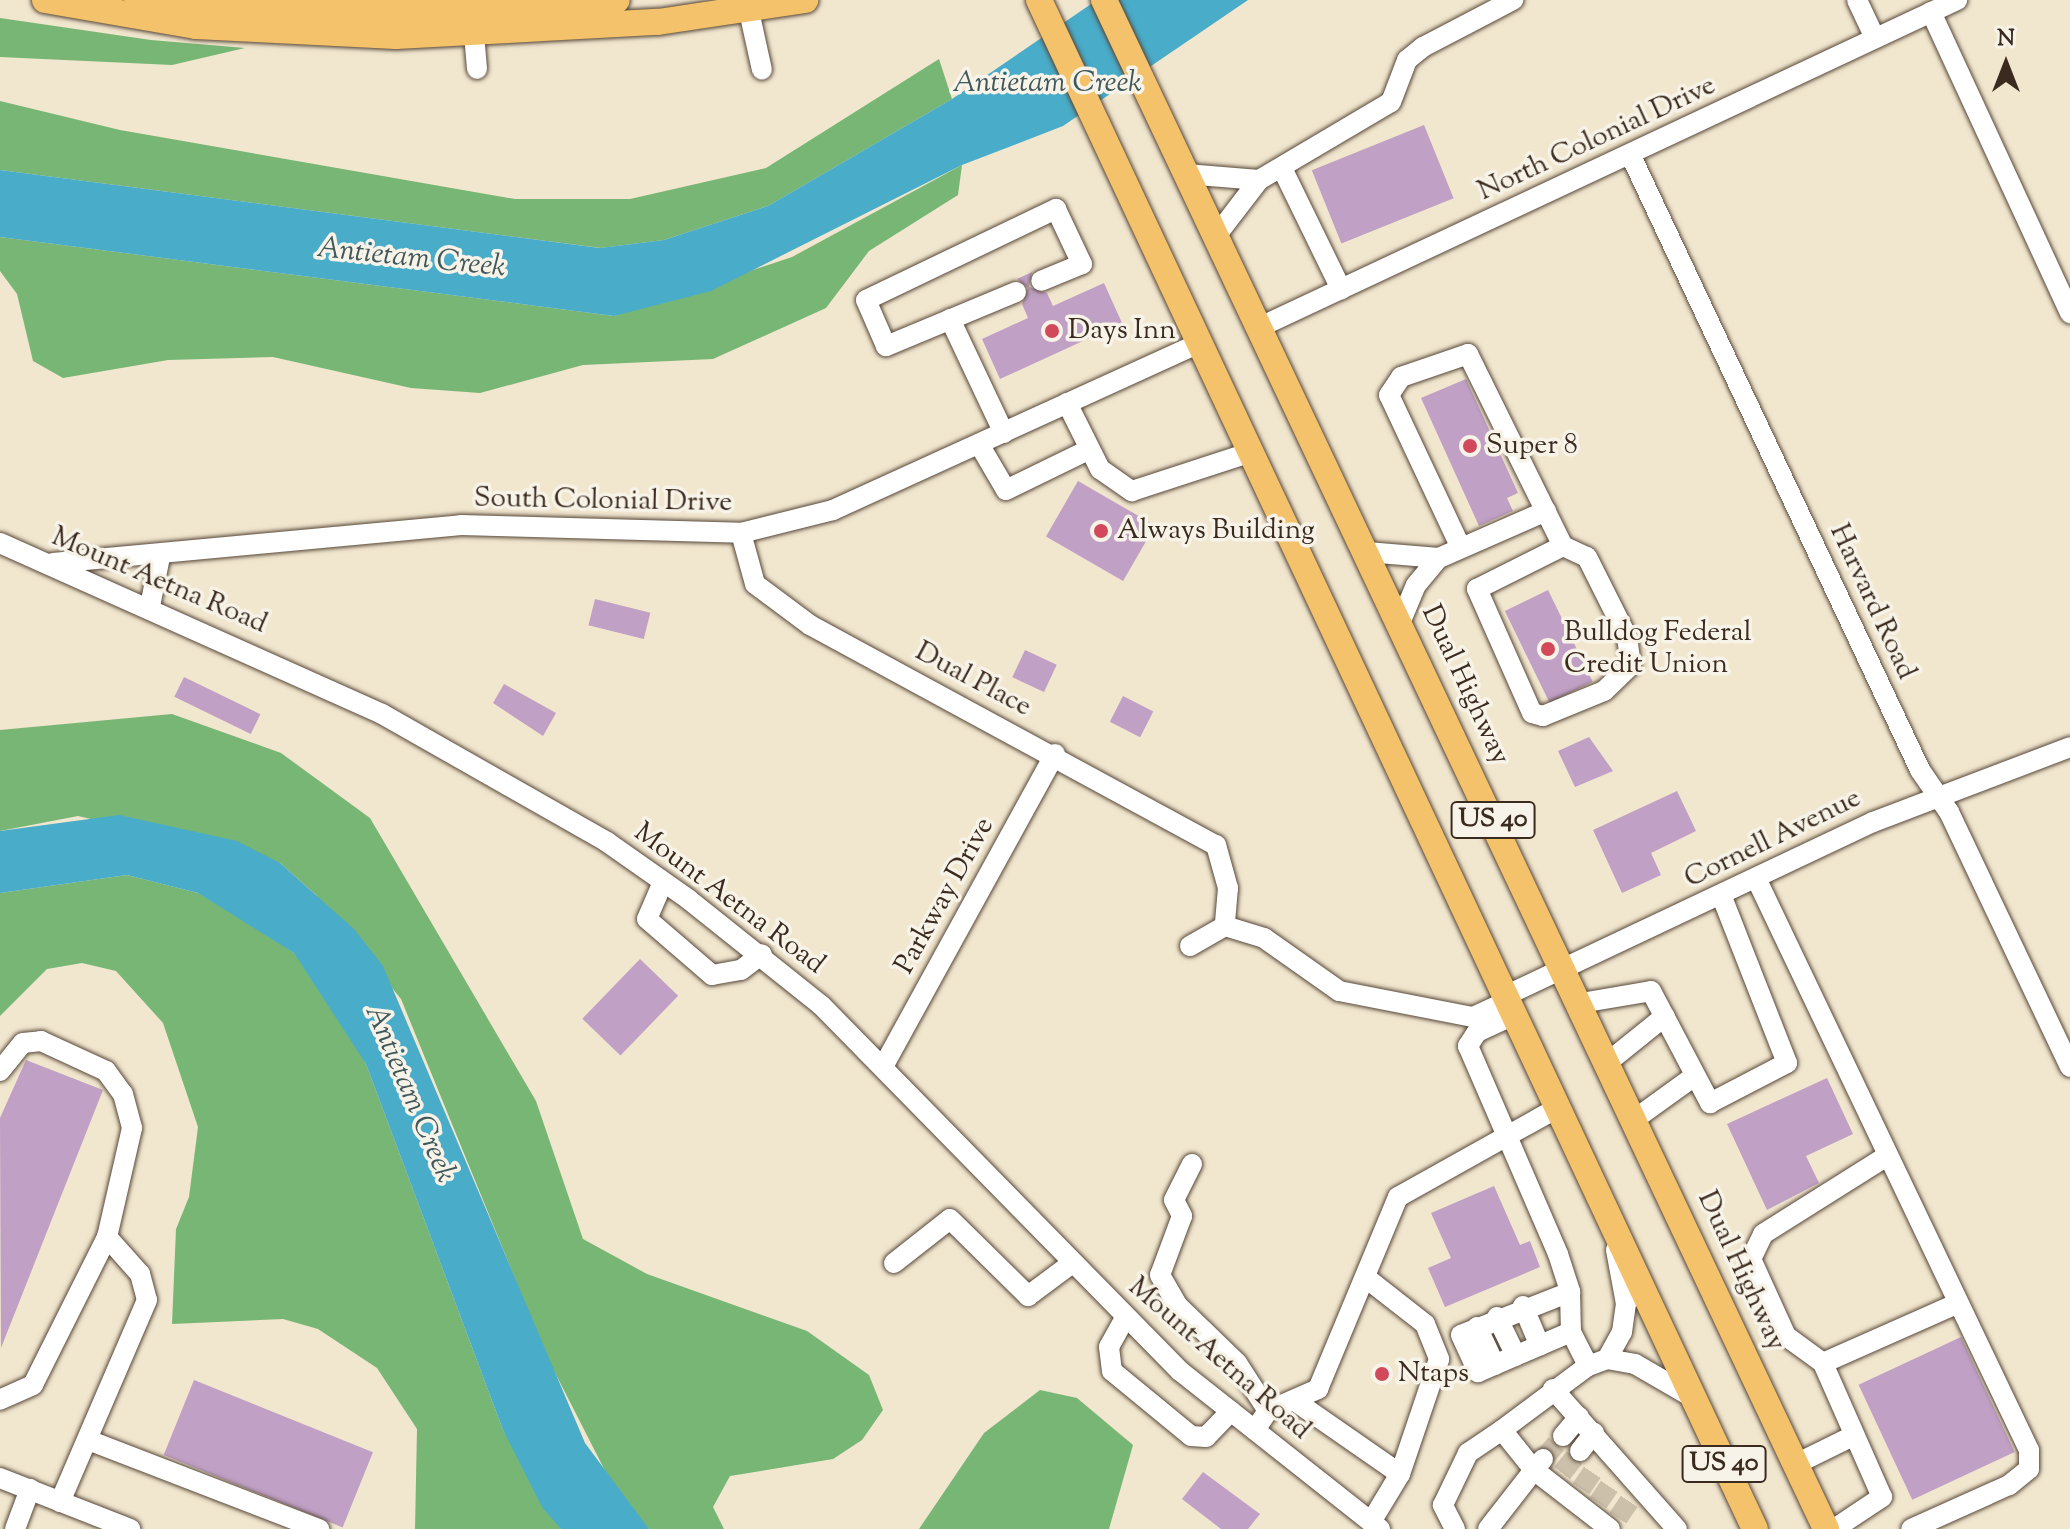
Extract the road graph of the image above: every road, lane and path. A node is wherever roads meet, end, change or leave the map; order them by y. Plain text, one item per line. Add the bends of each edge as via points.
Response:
1 (45, 0) edge
2 (137, 0) edge
3 (617, 0) edge
4 (805, 0) edge
5 (1039, 0) edge
6 (1104, 0) edge
7 (1513, 0) edge
8 (1857, 0) edge
9 (1957, 0) edge
10 (749, 11) junction
11 (1931, 12) junction
12 (471, 14) edge
13 (1875, 38) junction
14 (477, 69) dead end
15 (762, 70) dead end
16 (1631, 156) junction
17 (1282, 168) junction
18 (1186, 174) junction
19 (1259, 180) junction
20 (1216, 236) junction
21 (1041, 281) dead end
22 (1341, 289) junction
23 (1016, 292) dead end
24 (2065, 292) edge
25 (2070, 313) edge
26 (950, 319) junction
27 (1260, 327) junction
28 (1200, 343) junction
29 (1067, 403) junction
30 (1004, 433) junction
31 (979, 444) junction
32 (1090, 449) junction
33 (1251, 452) junction
34 (1546, 511) junction
35 (741, 533) junction
36 (0, 543) edge
37 (1563, 546) junction
38 (1461, 548) junction
39 (1367, 552) junction
40 (160, 557) junction
41 (1439, 558) junction
42 (48, 563) junction
43 (150, 606) junction
44 (1400, 623) junction
45 (2070, 747) edge
46 (1055, 754) junction
47 (1935, 794) junction
48 (1756, 878) junction
49 (663, 882) junction
50 (1721, 895) junction
51 (1225, 926) junction
52 (1190, 946) dead end
53 (762, 954) junction
54 (1564, 970) junction
55 (1581, 1003) junction
56 (1509, 1004) junction
57 (1665, 1016) junction
58 (1608, 1062) junction
59 (884, 1065) junction
60 (2070, 1067) edge
61 (0, 1071) edge
62 (1693, 1077) junction
63 (1557, 1108) junction
64 (1635, 1119) junction
65 (1505, 1138) junction
66 (1887, 1156) junction
67 (1192, 1164) dead end
68 (1607, 1215) junction
69 (107, 1237) junction
70 (894, 1263) dead end
71 (1071, 1264) junction
72 (1370, 1281) junction
73 (1570, 1292) junction
74 (1956, 1304) junction
75 (1523, 1306) junction
76 (1497, 1317) junction
77 (1125, 1318) junction
78 (1571, 1332) junction
79 (1540, 1346) junction
80 (1516, 1356) junction
81 (1597, 1362) junction
82 (1823, 1363) junction
83 (1553, 1389) junction
84 (1693, 1398) junction
85 (0, 1400) edge
86 (1295, 1401) junction
87 (1231, 1411) junction
88 (1268, 1411) junction
89 (1579, 1417) junction
90 (1255, 1430) junction
91 (1502, 1430) junction
92 (1594, 1433) junction
93 (1563, 1436) tunnel mouth
94 (1853, 1436) junction
95 (88, 1440) junction
96 (1580, 1451) tunnel mouth
97 (1538, 1464) junction
98 (1796, 1464) junction
99 (1400, 1474) junction
100 (0, 1478) edge
101 (30, 1489) junction
102 (60, 1502) junction
103 (1613, 1525) edge
104 (1376, 1526) edge
105 (15, 1529) edge
106 (130, 1529) edge
107 (319, 1529) edge
108 (1455, 1529) edge
109 (1488, 1529) edge
110 (1677, 1529) edge
111 (1755, 1529) edge
112 (1826, 1529) edge
113 (1834, 1529) edge
114 (1911, 1529) edge

1 - 12 main road via 196,26
2 - 12 main road
3 - 12 main road
4 - 10 main road
5 - 28 main road, US 40
6 - 18 main road, Dual Highway / US 40
7 - 17 street via 1423,47 1407,60 1380,111
8 - 13 street
9 - 11 street, North Colonial Drive
10 - 12 main road
10 - 15 street
11 - 13 street, North Colonial Drive
11 - 24 street
12 - 14 street
13 - 16 street, North Colonial Drive
16 - 22 street, North Colonial Drive
16 - 47 street, Harvard Road
17 - 19 street
17 - 22 street
18 - 19 street
18 - 20 main road, Dual Highway / US 40
19 - 20 street
20 - 27 main road, Dual Highway / US 40
21 - 26 street via 1082,264 1056,209 866,300 886,346
22 - 27 street, North Colonial Drive
23 - 26 street
24 - 25 street
26 - 30 street
27 - 39 main road, Dual Highway / US 40
28 - 29 street, South Colonial Drive
28 - 33 main road, US 40
29 - 30 street, South Colonial Drive
29 - 32 street
30 - 31 street, South Colonial Drive
31 - 32 street via 1006,490
31 - 35 street, South Colonial Drive via 833,510
32 - 33 street via 1100,469 1132,491
33 - 56 main road, US 40
34 - 37 street
34 - 38 street
34 - 38 street via 1475,360 1455,355 1426,366 1401,377 1389,395
35 - 40 street, South Colonial Drive via 461,525
35 - 46 street, Dual Place via 755,584 773,600
36 - 42 street, Mount Aetna Road
37 - 37 street via 1587,557 1627,637 1628,674 1548,716 1532,713 1477,589
38 - 41 street
39 - 41 street
39 - 44 main road, Dual Highway / US 40
40 - 42 street, South Colonial Drive
40 - 43 street
41 - 44 street via 1416,585
42 - 43 street, Mount Aetna Road
43 - 49 street, Mount Aetna Road via 382,714
44 - 54 main road, Dual Highway / US 40
45 - 47 street, Cornell Avenue
46 - 51 street, Dual Place via 1216,845 1228,888
46 - 59 street, Parkway Drive
47 - 48 street, Cornell Avenue
47 - 60 street, Harvard Road
48 - 50 street, Cornell Avenue
48 - 66 street
49 - 53 street, Mount Aetna Road
49 - 53 street via 647,919 712,975 741,970
50 - 54 street, Cornell Avenue
50 - 62 street via 1787,1063 1710,1103
51 - 52 street
51 - 56 street via 1264,938 1339,991 1473,1017
53 - 59 street, Mount Aetna Road
54 - 55 main road, Dual Highway / US 40
54 - 56 street, Cornell Avenue
55 - 57 street via 1651,991
55 - 58 main road, Dual Highway / US 40
56 - 63 main road, US 40
56 - 65 street via 1468,1046
57 - 58 street
57 - 62 street
58 - 64 main road, Dual Highway / US 40
59 - 71 street, Mount Aetna Road
61 - 69 street via 23,1043 41,1041 106,1071 123,1094 132,1128
62 - 64 street
63 - 65 street
63 - 68 main road, US 40
64 - 98 main road, Dual Highway / US 40
65 - 72 street via 1398,1197 1381,1230
65 - 73 street
66 - 74 street
66 - 82 street via 1763,1234 1751,1259 1786,1336
67 - 88 street via 1174,1200 1182,1216 1160,1275 1177,1305 1237,1363
68 - 81 street via 1626,1304 1622,1332
68 - 84 main road, US 40
69 - 85 street via 33,1385
69 - 95 street via 140,1274 147,1300
70 - 71 street via 950,1219 1028,1296
71 - 77 street, Mount Aetna Road
72 - 86 street via 1318,1389
72 - 99 street via 1425,1324 1439,1359
73 - 75 street
73 - 78 street
74 - 82 street
74 - 114 street via 2031,1463 2009,1485
75 - 76 street
75 - 79 street
76 - 80 street
76 - 80 street via 1461,1335 1478,1372
77 - 87 street, Mount Aetna Road
77 - 87 street via 1109,1347 1112,1371 1191,1436 1206,1437
78 - 79 street
78 - 81 street
79 - 80 street
81 - 83 street
81 - 84 street via 1663,1375
82 - 94 street
83 - 89 street
83 - 91 street
84 - 111 main road, US 40
86 - 88 street
86 - 99 street
87 - 90 street, Mount Aetna Road
88 - 90 street
89 - 92 street
89 - 93 street
90 - 104 street, Mount Aetna Road
91 - 97 street
91 - 108 street via 1468,1453 1443,1505
92 - 96 street
92 - 110 street via 1604,1457
94 - 98 street
94 - 113 street via 1881,1502
95 - 102 street
95 - 107 street
97 - 103 street
97 - 109 street
98 - 112 main road, Dual Highway / US 40
99 - 104 street
100 - 101 street
101 - 102 street
101 - 105 street
102 - 106 street

